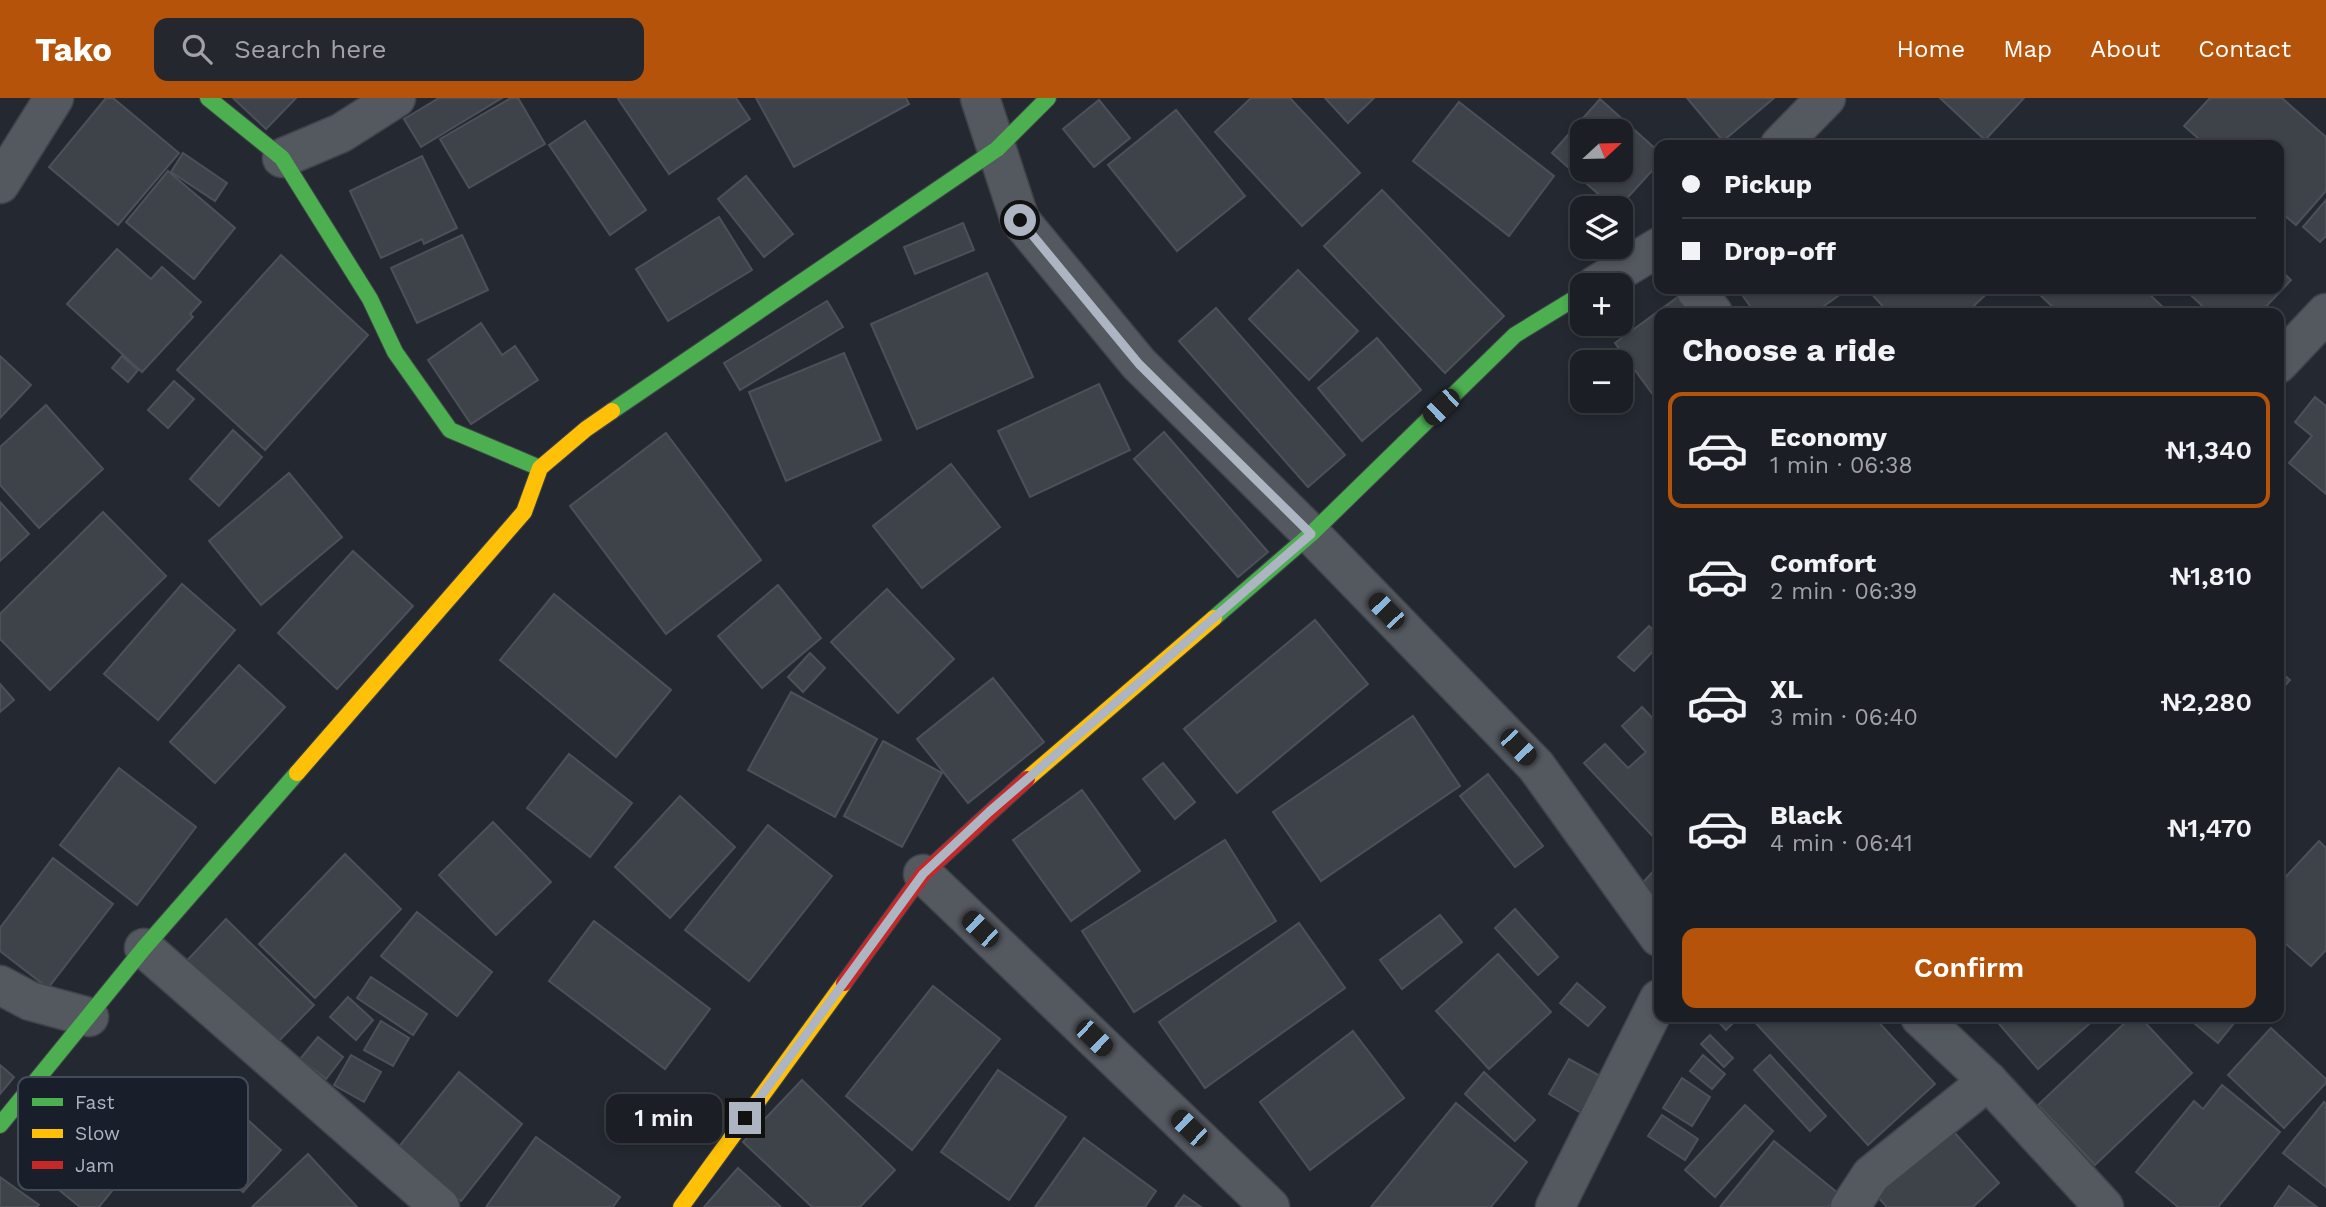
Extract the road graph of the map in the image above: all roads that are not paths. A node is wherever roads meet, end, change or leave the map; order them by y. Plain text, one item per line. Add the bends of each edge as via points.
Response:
1 (54, 98) edge
2 (208, 98) edge
3 (396, 98) edge
4 (980, 98) edge
5 (1048, 98) edge
6 (1826, 98) edge
7 (1785, 140) edge
8 (997, 149) junction
9 (282, 158) junction
10 (0, 184) edge
11 (1654, 250) edge
12 (1616, 273) edge
13 (1570, 301) edge
14 (2326, 313) edge
15 (2284, 358) edge
16 (540, 468) junction
17 (1311, 534) junction
18 (923, 874) junction
19 (1654, 930) edge
20 (144, 948) junction
21 (0, 985) edge
22 (1654, 1009) edge
23 (89, 1017) junction
24 (1925, 1022) edge
25 (40, 1077) edge
26 (1988, 1081) junction
27 (18, 1103) edge
28 (0, 1125) edge
29 (407, 1194) edge
30 (440, 1207) edge
31 (681, 1207) edge
32 (1270, 1207) edge
33 (1555, 1207) edge
34 (1850, 1207) edge
35 (2104, 1207) edge

1 - 10 street
2 - 9 street
3 - 9 street via 341,133
4 - 8 street
5 - 8 street
6 - 7 street
8 - 16 street via 586,429
8 - 17 street via 1020,220 1139,364
9 - 16 street via 370,299 395,352 450,430
11 - 12 street
13 - 17 street via 1515,335
14 - 15 street
16 - 20 street via 524,512
17 - 18 street
17 - 19 street via 1536,766
18 - 31 street
18 - 32 street
20 - 23 street
20 - 29 street
21 - 23 street via 30,1001
22 - 33 street
23 - 25 street
24 - 26 street
26 - 34 street via 1871,1175
26 - 35 street
27 - 28 street
29 - 30 street

